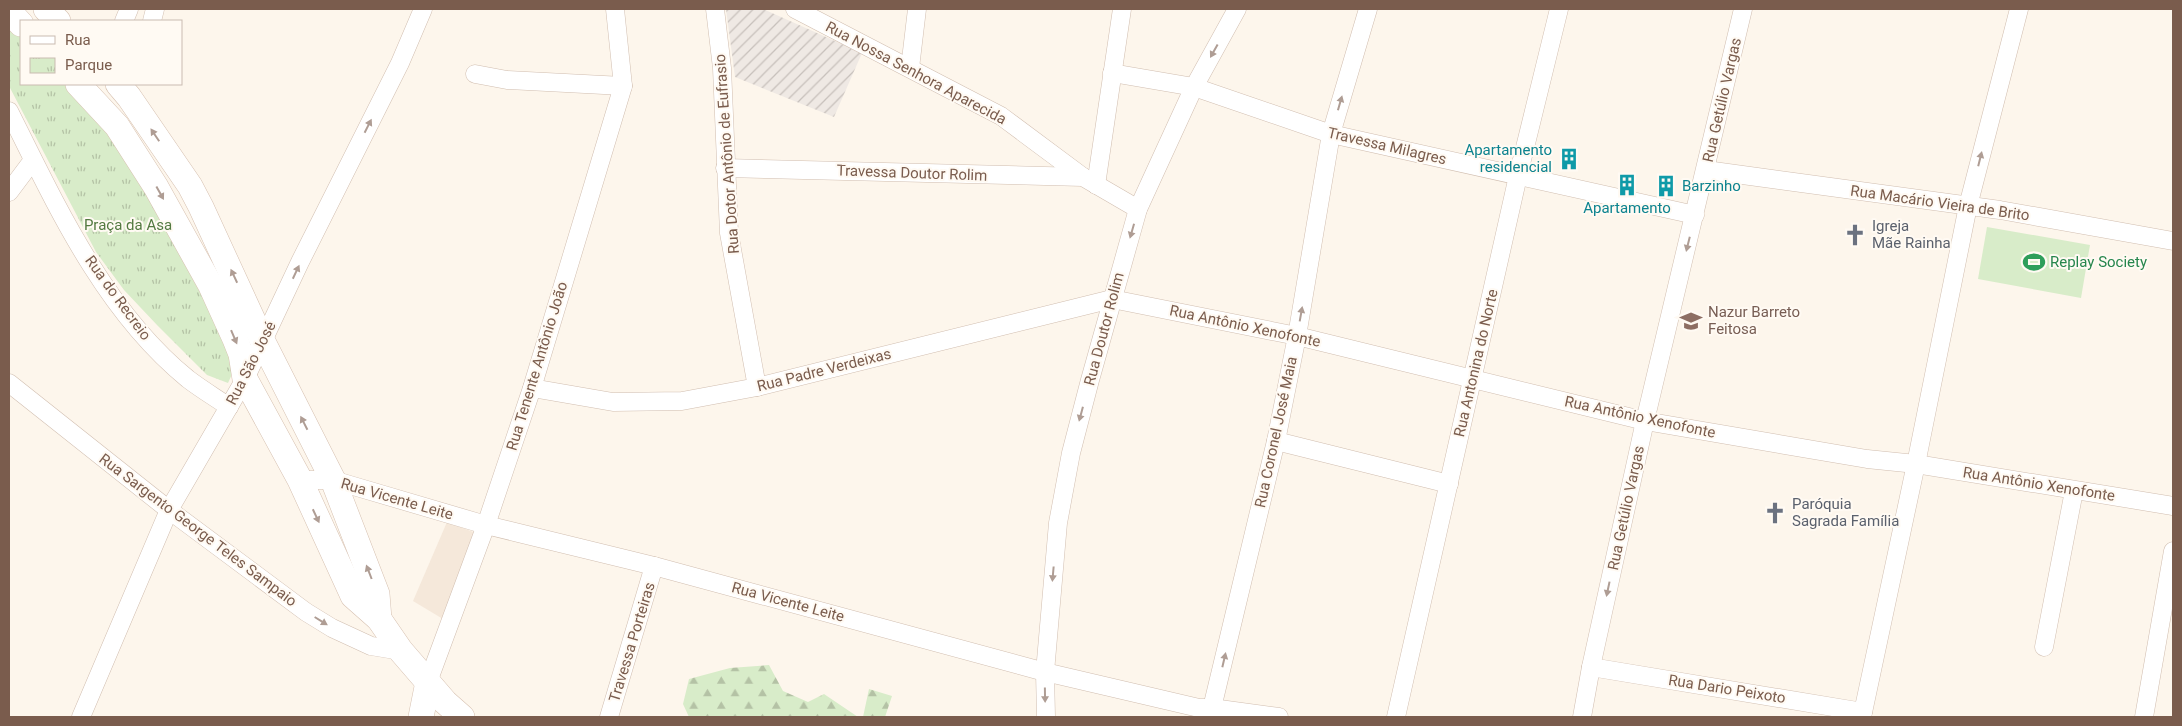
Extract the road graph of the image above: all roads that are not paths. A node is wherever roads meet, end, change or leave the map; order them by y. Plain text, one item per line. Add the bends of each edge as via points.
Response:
1 (46, 9) edge
2 (423, 9) edge
3 (615, 9) edge
4 (715, 9) edge
5 (795, 9) edge
6 (917, 9) edge
7 (1122, 9) edge
8 (1237, 9) edge
9 (1368, 9) edge
10 (1559, 9) edge
11 (1743, 9) edge
12 (2019, 9) edge
13 (9, 11) edge
14 (57, 20) edge
15 (20, 23) edge
16 (910, 68) junction
17 (1112, 73) junction
18 (474, 74) dead end
19 (623, 86) junction
20 (1194, 87) junction
21 (127, 88) edge
22 (91, 89) edge
23 (9, 111) edge
24 (117, 126) junction
25 (1331, 134) junction
26 (33, 160) junction
27 (725, 168) junction
28 (1706, 170) junction
29 (1518, 176) junction
30 (1090, 181) junction
31 (9, 192) edge
32 (1968, 206) junction
33 (1138, 209) junction
34 (1695, 215) junction
35 (2173, 240) edge
36 (1112, 299) junction
37 (1297, 336) junction
38 (263, 342) junction
39 (245, 379) junction
40 (1472, 379) junction
41 (9, 383) edge
42 (757, 387) junction
43 (532, 388) junction
44 (229, 407) junction
45 (1645, 420) junction
46 (1276, 441) junction
47 (1916, 464) junction
48 (300, 480) junction
49 (333, 480) junction
50 (1449, 484) junction
51 (2074, 491) junction
52 (2173, 506) edge
53 (169, 510) junction
54 (486, 525) junction
55 (2173, 551) edge
56 (654, 566) junction
57 (379, 619) junction
58 (2044, 648) dead end
59 (401, 651) junction
60 (1591, 667) junction
61 (1045, 672) junction
62 (428, 682) junction
63 (1202, 711) edge
64 (457, 713) edge
65 (1862, 714) edge
66 (81, 717) edge
67 (421, 717) edge
68 (609, 717) edge
69 (1046, 717) edge
70 (1280, 717) edge
71 (1396, 717) edge
72 (1582, 717) edge
73 (2144, 717) edge

1 - 14 main road
38 -> 2 street, Rua São José
3 - 19 street, Rua Tenente Antônio João
4 - 27 street, Rua Dotor Antônio de Eufrasio via 722,68
5 - 16 street, Rua Nossa Senhora Aparecida
6 - 16 street
7 - 17 street
8 -> 20 street, Rua Doutor Rolim
25 -> 9 street, Rua Coronel José Maia
10 - 29 street, Rua Antonina do Norte
11 - 28 street, Rua Getúlio Vargas
32 -> 12 street
13 - 15 main road
16 - 30 street, Rua Nossa Senhora Aparecida via 1001,116
17 - 20 street, Travessa Milagres
17 - 30 street
18 - 19 street via 507,80
19 - 43 street, Rua Tenente Antônio João
20 - 25 street, Travessa Milagres
20 - 33 street, Rua Doutor Rolim
21 - 24 street
38 -> 21 main road via 194,193
22 - 24 main road
23 - 26 street, Rua do Recreio
24 -> 39 main road via 156,187 211,286 241,354
25 - 29 street, Travessa Milagres
37 -> 25 street, Rua Coronel José Maia
26 - 31 street
26 - 44 street, Rua do Recreio via 80,246 126,314 153,346 188,379
27 - 30 street, Travessa Doutor Rolim
27 - 42 street, Rua Dotor Antônio de Eufrasio via 729,233
28 - 32 street, Rua Macário Vieira de Brito
28 - 34 street, Rua Getúlio Vargas
29 - 34 street, Travessa Milagres
29 - 40 street, Rua Antonina do Norte
30 - 33 street, Rua Nossa Senhora Aparecida
32 - 35 street, Rua Macário Vieira de Brito
32 - 47 street
33 -> 36 street, Rua Doutor Rolim
34 -> 45 street, Rua Getúlio Vargas
36 - 37 street, Rua Antônio Xenofonte
36 - 42 street, Rua Padre Verdeixas
36 -> 61 street, Rua Doutor Rolim via 1063,488
37 - 40 street, Rua Antônio Xenofonte
37 - 46 street, Rua Coronel José Maia
38 - 39 street, Rua São José
49 -> 38 main road
39 - 44 street, Rua São José
39 - 48 main road
40 - 45 street, Rua Antônio Xenofonte
40 - 50 street, Rua Antonina do Norte
41 - 53 street, Rua Sargento George Teles Sampaio
42 - 43 street, Rua Padre Verdeixas via 653,403 613,402
43 - 54 street, Rua Tenente Antônio João
44 - 53 street, Rua São José
45 - 47 street, Rua Antônio Xenofonte via 1867,459
45 -> 60 street, Rua Getúlio Vargas
46 - 50 street
63 -> 46 street, Rua Coronel José Maia
47 - 51 street, Rua Antônio Xenofonte
47 - 65 street
48 - 49 street, Rua Vicente Leite
48 -> 57 main road via 353,596
49 - 54 street, Rua Vicente Leite
57 -> 49 main road via 377,594
50 - 71 street, Rua Antonina do Norte
51 - 52 street, Rua Antônio Xenofonte
51 - 58 street
53 -> 59 street, Rua Sargento George Teles Sampaio via 323,623 371,646
53 - 66 street, Rua São José
54 - 56 street, Rua Vicente Leite
54 - 62 street, Rua Tenente Antônio João
55 - 73 street
56 - 61 street, Rua Vicente Leite
56 - 68 street, Travessa Porteiras
57 - 59 main road
59 - 62 main road
60 - 65 street, Rua Dario Peixoto
60 - 72 street, Rua Getúlio Vargas
61 - 63 street, Rua Vicente Leite
61 -> 69 street, Rua Doutor Rolim
62 - 64 main road
62 - 67 main road, Rua Tenente Antônio João
63 - 70 street, Rua Vicente Leite

